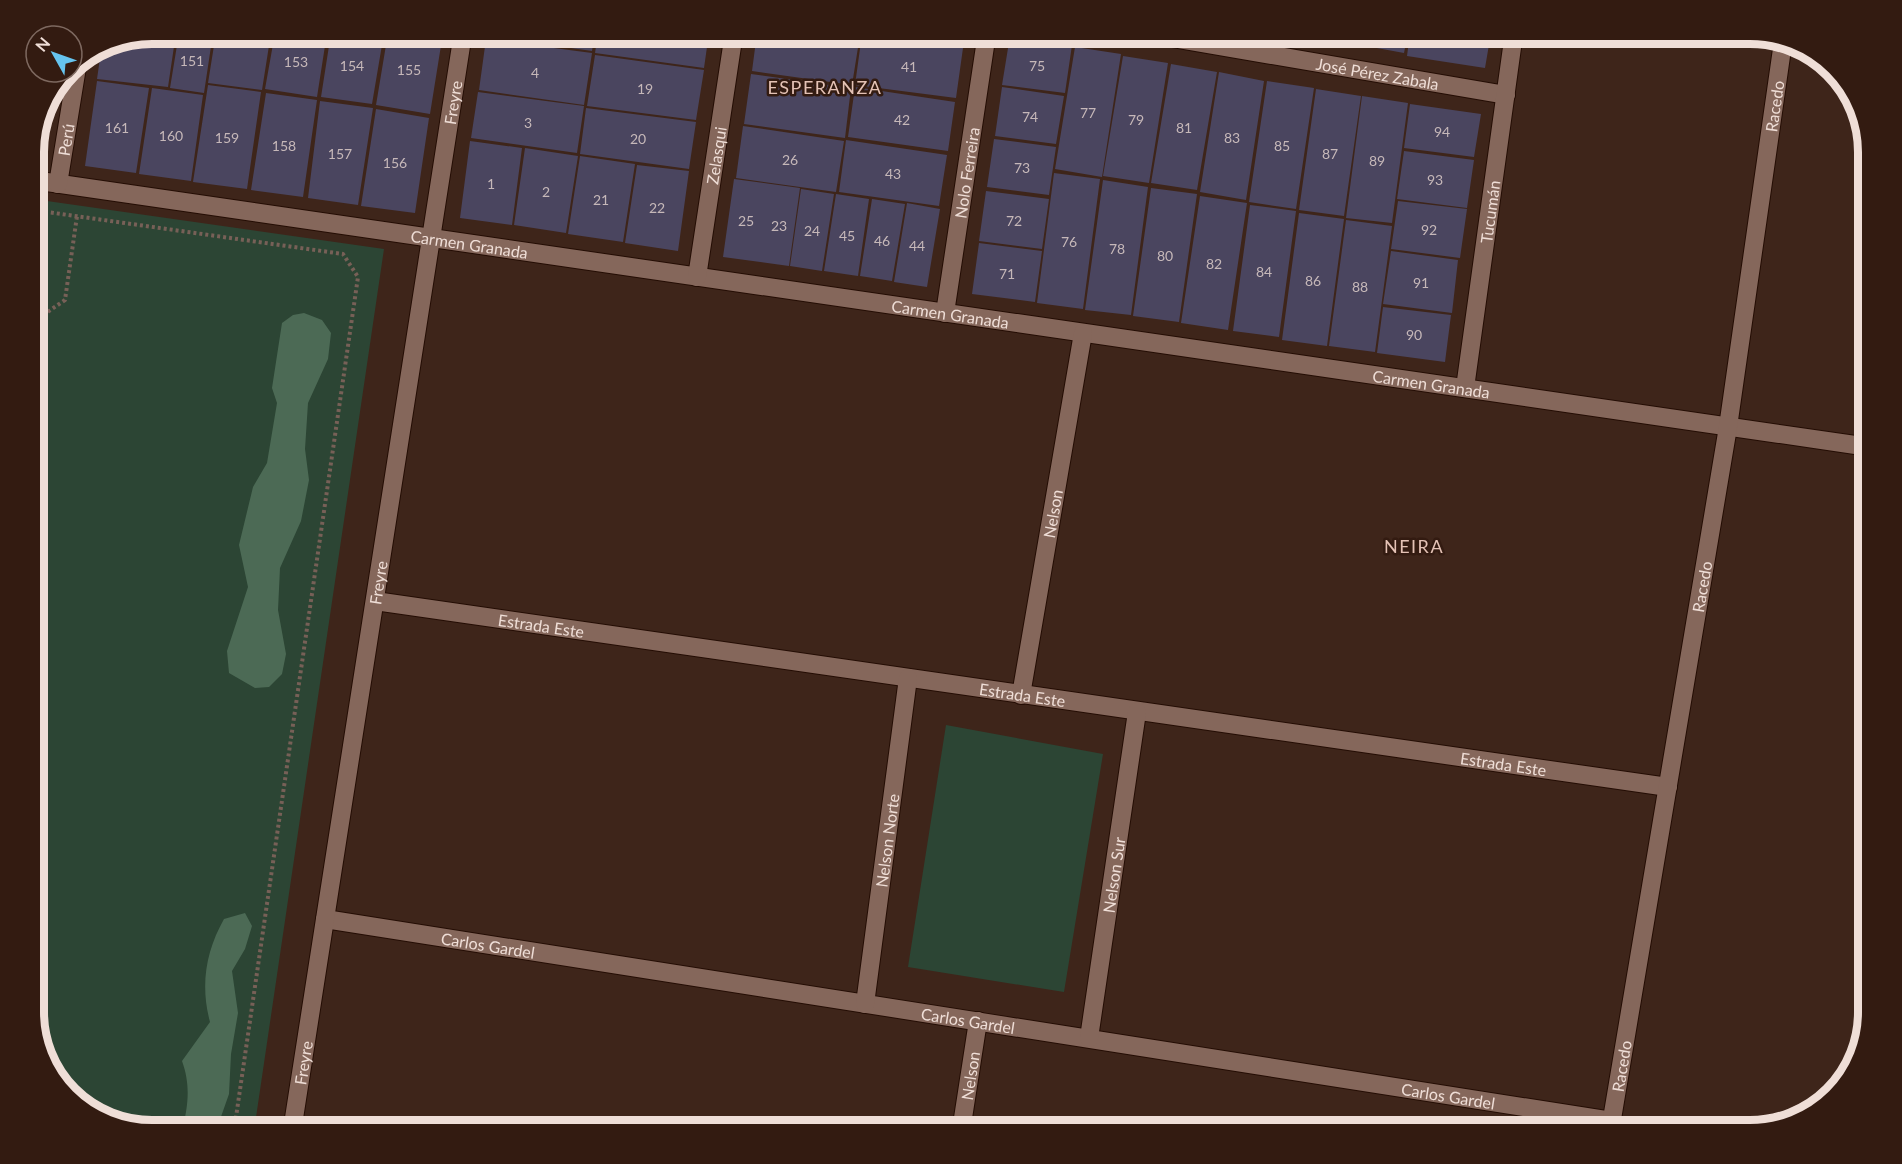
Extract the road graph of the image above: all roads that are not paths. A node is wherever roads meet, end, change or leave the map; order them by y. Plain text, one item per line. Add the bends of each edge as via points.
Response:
1 (461, 44) edge
2 (732, 44) edge
3 (985, 44) edge
4 (1207, 44) edge
5 (1513, 44) edge
6 (1782, 48) edge
7 (74, 84) edge
8 (1506, 95) junction
9 (44, 182) edge
10 (58, 184) junction
11 (432, 238) junction
12 (697, 276) junction
13 (945, 313) junction
14 (1083, 333) junction
15 (1464, 388) junction
16 (1728, 427) junction
17 (1858, 445) edge
18 (375, 601) junction
19 (908, 678) junction
20 (1021, 694) junction
21 (1137, 712) junction
22 (1668, 787) junction
23 (325, 919) junction
24 (865, 1004) junction
25 (978, 1021) junction
26 (1089, 1038) junction
27 (294, 1120) edge
28 (963, 1120) edge
29 (1575, 1120) edge
30 (1612, 1120) edge

1 - 11 street, Freyre
2 - 12 street, Zelasqui
3 - 13 street, Nolo Ferreira
4 - 8 street, José Pérez Zabala
5 - 8 street, Tucumán
6 - 16 street, Racedo
7 - 10 street, Perú
8 - 15 street, Tucumán
9 - 10 street, Carmen Granada
10 - 11 street, Carmen Granada
11 - 12 street, Carmen Granada
11 - 18 street, Freyre
12 - 13 street, Carmen Granada
13 - 14 street, Carmen Granada
14 - 15 street, Carmen Granada
14 - 20 street, Nelson
15 - 16 street, Carmen Granada
16 - 17 street, Carmen Granada
16 - 22 street, Racedo
18 - 19 street, Estrada Este
18 - 23 street, Freyre
19 - 20 street, Estrada Este
19 - 24 street, Nelson Norte
20 - 21 street, Estrada Este
21 - 22 street, Estrada Este
21 - 26 street, Nelson Sur
22 - 30 street, Racedo
23 - 24 street, Carlos Gardel
23 - 27 street, Freyre
24 - 25 street, Carlos Gardel
25 - 26 street, Carlos Gardel
25 - 28 street, Nelson
26 - 29 street, Carlos Gardel

